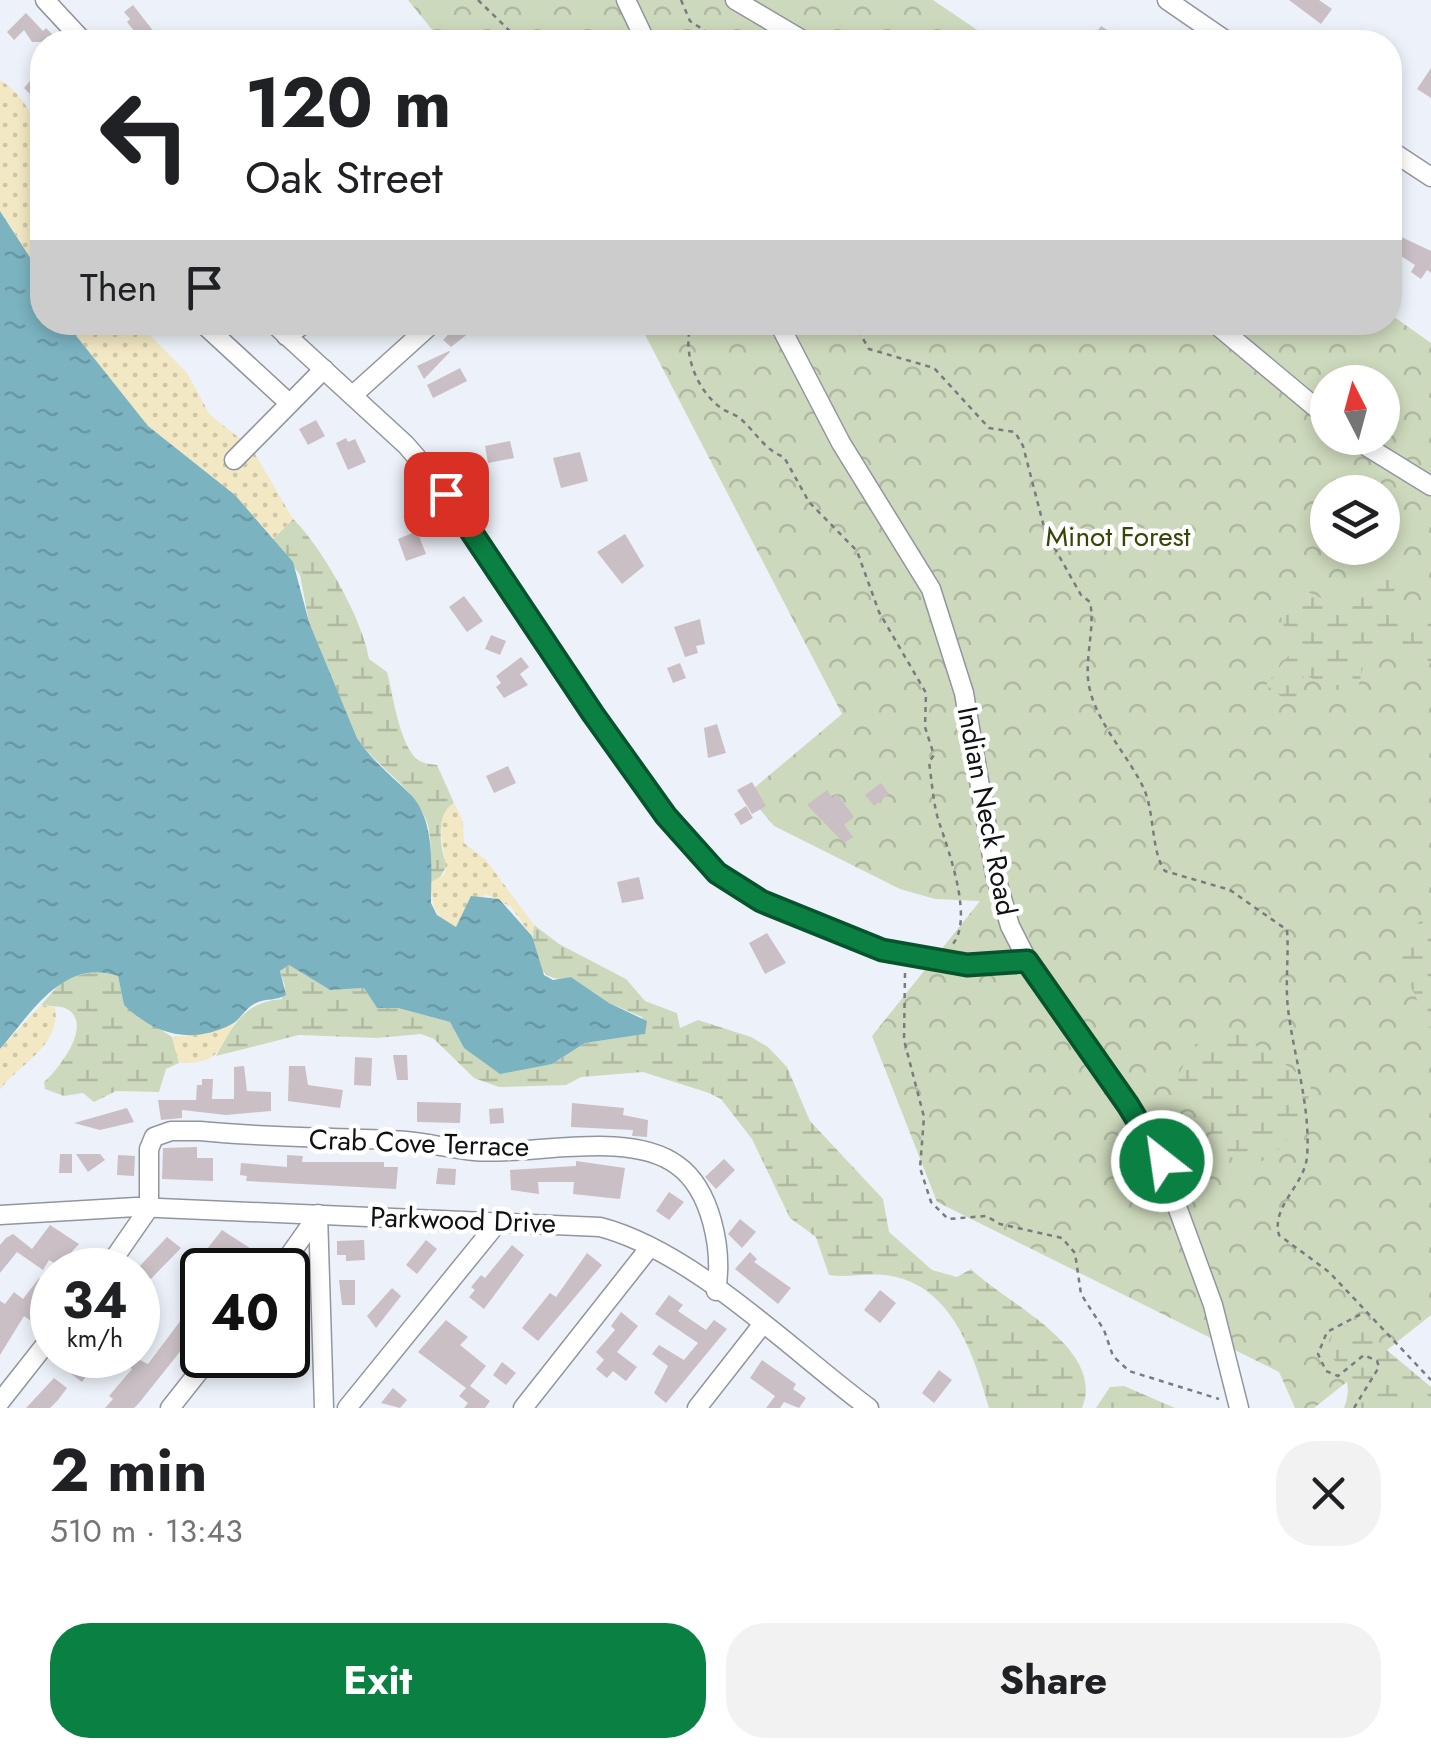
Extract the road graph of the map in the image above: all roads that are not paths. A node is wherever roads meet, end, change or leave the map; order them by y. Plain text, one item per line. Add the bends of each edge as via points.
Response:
1 (44, 0) edge
2 (626, 0) edge
3 (734, 0) edge
4 (1167, 0) edge
5 (73, 30) edge
6 (640, 30) edge
7 (785, 30) edge
8 (1211, 30) edge
9 (1402, 158) edge
10 (1431, 178) edge
11 (214, 335) edge
12 (420, 335) edge
13 (785, 335) edge
14 (1229, 335) edge
15 (286, 336) edge
16 (324, 369) junction
17 (353, 395) junction
18 (289, 403) junction
19 (1310, 403) edge
20 (1381, 455) edge
21 (234, 460) dead end
22 (1431, 486) edge
23 (1027, 961) junction
24 (149, 1208) junction
25 (318, 1214) junction
26 (0, 1215) edge
27 (499, 1221) junction
28 (650, 1246) junction
29 (121, 1248) edge
30 (297, 1248) edge
31 (716, 1291) junction
32 (762, 1324) junction
33 (30, 1364) edge
34 (194, 1378) edge
35 (0, 1402) edge
36 (1239, 1406) edge
37 (170, 1408) edge
38 (324, 1408) edge
39 (348, 1408) edge
40 (523, 1408) edge
41 (697, 1408) edge
42 (869, 1408) edge

1 - 5 street
2 - 6 street
3 - 7 street
4 - 8 street
9 - 10 street
11 - 18 street
12 - 17 street
13 - 23 street, Indian Neck Road via 938,606 972,731 998,889
14 - 19 street
15 - 16 street
16 - 17 street
16 - 18 street
17 - 23 street via 438,482 574,687 700,858 761,901 858,942 967,965
18 - 21 street
20 - 22 street
23 - 36 street, Indian Neck Road via 1156,1149 1203,1274
24 - 25 street, Parkwood Drive
24 - 26 street, Parkwood Drive
24 - 29 street
24 - 31 street, Crab Cove Terrace via 151,1143 170,1131 418,1142 476,1151 640,1152 678,1166 702,1198 718,1258
25 - 27 street, Parkwood Drive
25 - 30 street
25 - 38 street
27 - 28 street, Parkwood Drive via 591,1226
27 - 39 street
28 - 31 street, Parkwood Drive
28 - 40 street
31 - 32 street, Parkwood Drive
32 - 41 street
32 - 42 street, Parkwood Drive
33 - 35 street
34 - 37 street

